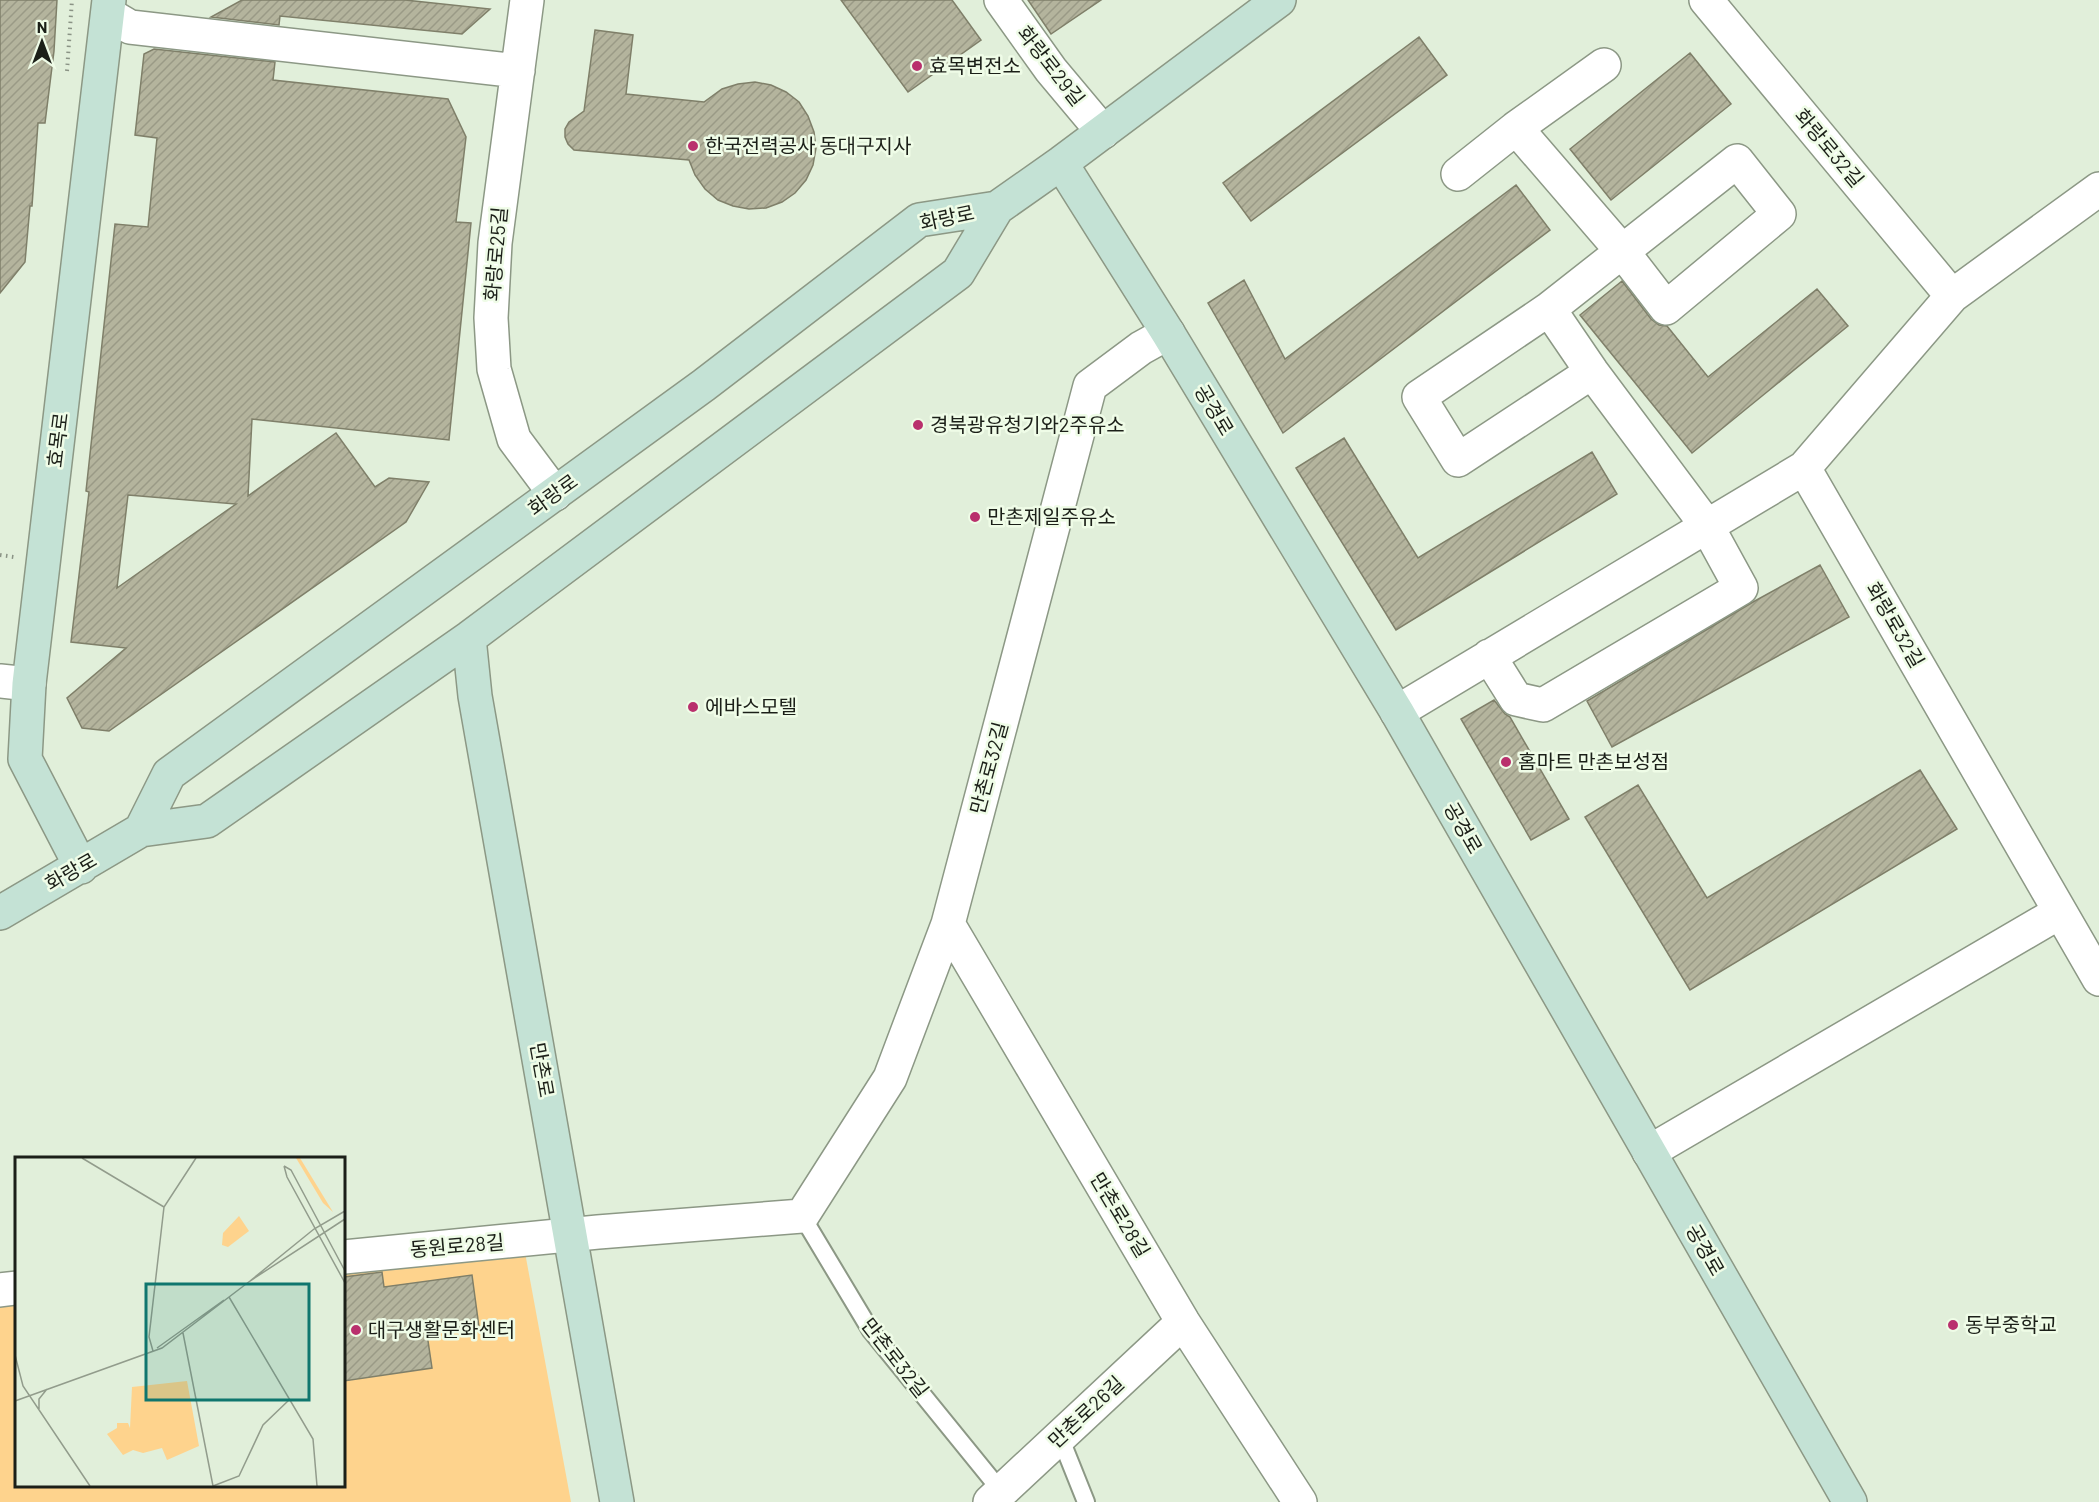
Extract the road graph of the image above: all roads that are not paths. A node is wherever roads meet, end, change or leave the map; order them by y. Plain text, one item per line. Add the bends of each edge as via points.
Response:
1 (527, 0) edge
2 (1001, 0) edge
3 (1279, 0) edge
4 (1706, 0) edge
5 (108, 7) edge
6 (1604, 65) dead end
7 (518, 71) junction
8 (1516, 128) junction
9 (1103, 132) junction
10 (1061, 163) junction
11 (1458, 174) dead end
12 (2099, 189) edge
13 (997, 208) junction
14 (1623, 251) junction
15 (1952, 296) junction
16 (1549, 309) junction
17 (1168, 333) junction
18 (1592, 372) junction
19 (1804, 468) junction
20 (555, 494) junction
21 (1707, 526) junction
22 (469, 638) junction
23 (1489, 656) junction
24 (14, 682) edge
25 (1397, 712) junction
26 (141, 831) junction
27 (81, 867) junction
28 (2061, 912) junction
29 (0, 914) edge
30 (948, 924) junction
31 (2099, 979) edge
32 (1649, 1152) junction
33 (802, 1216) junction
34 (571, 1235) junction
35 (345, 1257) edge
36 (15, 1288) edge
37 (0, 1290) edge
38 (1183, 1322) junction
39 (1060, 1437) junction
40 (995, 1497) edge
41 (1846, 1500) edge
42 (617, 1502) edge
43 (1086, 1502) edge
44 (1300, 1502) edge

1 - 7 street, 화랑로25길
2 - 9 street, 화랑로29길 via 1051,70
3 - 9 main road, 화랑로
4 - 15 street, 화랑로32길
5 - 7 street via 130,27
5 - 24 main road, 효목로
6 - 8 street
7 - 20 street, 화랑로25길 via 495,243 491,318 494,369 514,439
8 - 11 street
8 - 14 street
9 - 10 main road, 화랑로
10 - 13 main road, 화랑로
10 - 17 main road, 공경로
12 - 15 street
13 - 20 main road, 화랑로 via 919,220 704,386
13 - 22 main road, 화랑로 via 958,273
14 - 14 street via 1737,162 1779,214 1666,308
14 - 16 street
15 - 19 street
16 - 18 street
16 - 18 street via 1419,397 1458,460
17 - 25 main road, 공경로
17 - 30 street, 만촌로32길 via 1090,386
18 - 21 street
19 - 21 street
19 - 28 street, 화랑로32길
20 - 26 main road, 화랑로 via 169,774
21 - 23 street
21 - 23 street via 1741,588 1542,705 1516,699
22 - 26 main road, 화랑로 via 207,821
22 - 34 main road, 만촌로 via 475,696
23 - 25 street
24 - 27 main road, 효목로 via 25,759
25 - 32 main road, 공경로
26 - 27 main road, 화랑로
27 - 29 main road, 화랑로
28 - 31 street, 화랑로32길
28 - 32 street
30 - 33 street, 만촌로32길 via 890,1078
30 - 38 street, 만촌로28길
32 - 41 main road, 공경로
33 - 34 street
33 - 40 lane, 만촌로32길 via 871,1331
34 - 35 street, 동원로28길
34 - 42 main road, 만촌로
36 - 37 street
38 - 39 street, 만촌로26길
38 - 44 street, 만촌로28길
39 - 40 street, 만촌로26길
39 - 43 lane

